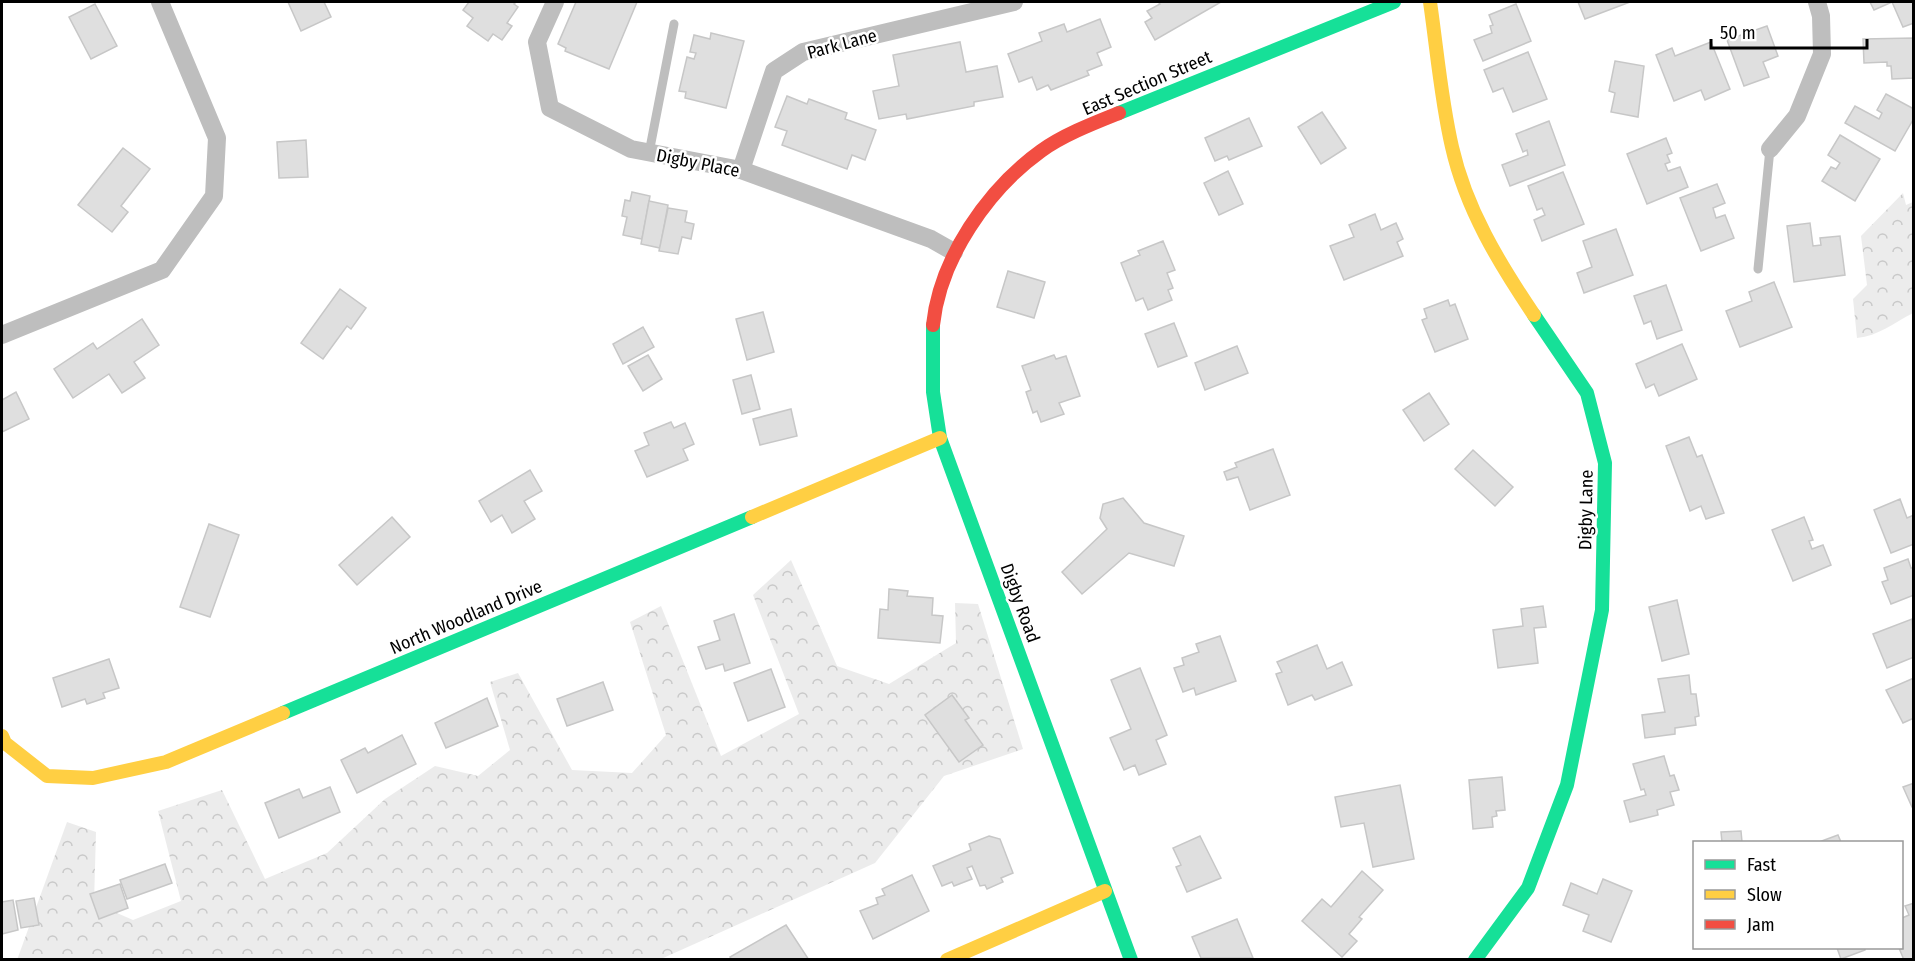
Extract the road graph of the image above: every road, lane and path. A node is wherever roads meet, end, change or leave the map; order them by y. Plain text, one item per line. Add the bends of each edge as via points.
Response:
1 (160, 2) edge
2 (555, 2) edge
3 (1014, 2) edge
4 (1394, 2) edge
5 (1430, 2) edge
6 (1817, 2) edge
7 (674, 24) dead end
8 (1770, 149) joint
9 (649, 153) junction
10 (741, 170) junction
11 (954, 252) junction
12 (1758, 269) dead end
13 (2, 335) edge
14 (940, 438) junction
15 (3, 739) edge
16 (1105, 891) junction
17 (947, 960) edge
18 (1131, 960) edge
19 (1475, 960) edge

1 - 13 street via 217,138 214,196 162,270
2 - 9 street, Digby Place via 537,42 550,108 631,149
3 - 10 street, Park Lane via 803,52 774,71
4 - 11 street, East Section Street via 1113,114 1043,148 991,198
5 - 19 street, Digby Lane via 1452,147 1480,227 1505,272 1587,393 1605,464 1602,610 1567,785 1528,888
6 - 8 street via 1822,54 1797,116
7 - 9 lane
8 - 12 lane
9 - 10 street, Digby Place
10 - 11 street, Digby Place via 931,239
11 - 14 street, Digby Road via 934,318 932,338 933,392
14 - 15 street, North Woodland Drive via 166,762 93,778 46,776
14 - 16 street, Digby Road
16 - 17 street
16 - 18 street, Digby Road

